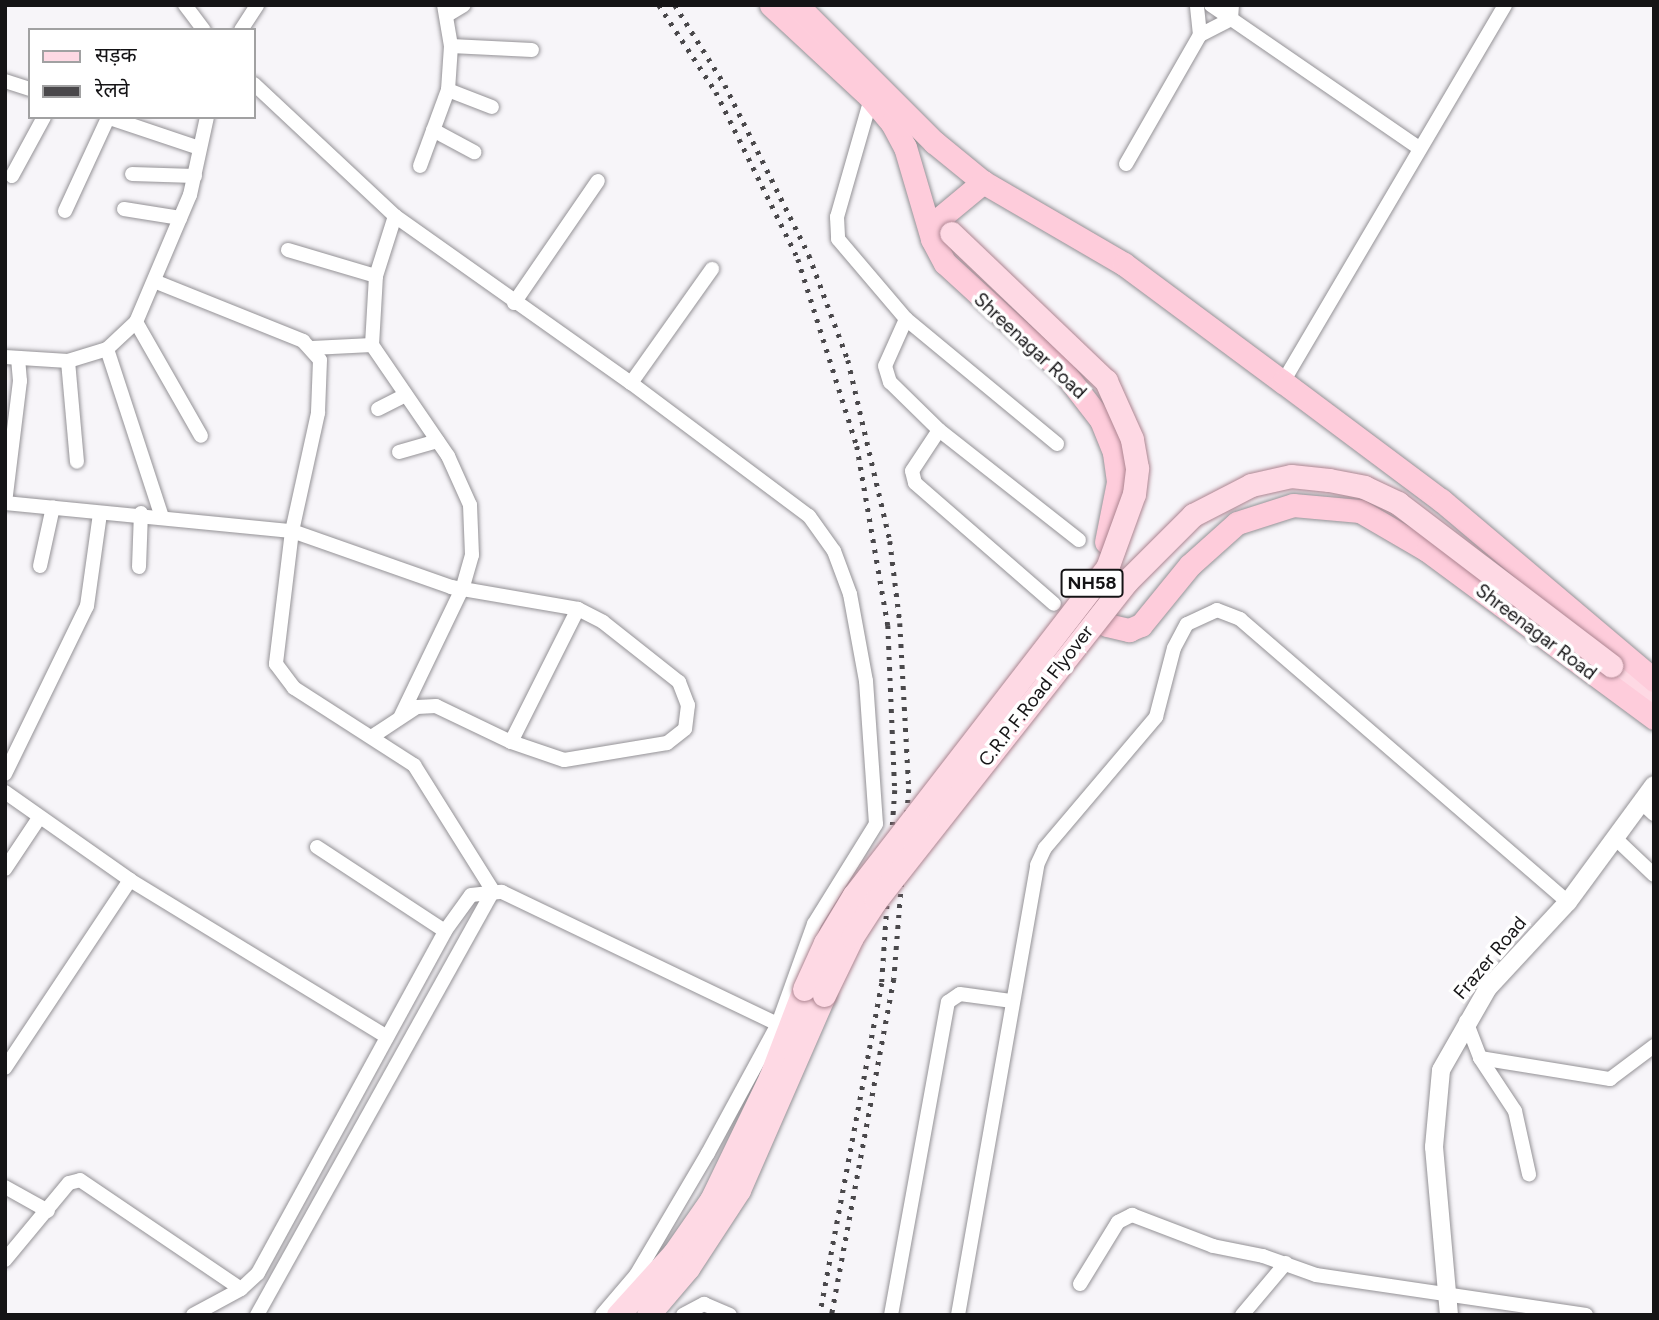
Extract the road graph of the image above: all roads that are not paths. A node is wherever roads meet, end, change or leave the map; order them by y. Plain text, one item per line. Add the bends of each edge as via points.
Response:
1 (185, 5) edge
2 (257, 5) edge
3 (464, 5) edge
4 (771, 5) edge
5 (797, 5) edge
6 (1197, 5) edge
7 (1210, 5) edge
8 (1505, 5) edge
9 (447, 10) edge
10 (1232, 12) edge
11 (202, 28) edge
12 (242, 28) edge
13 (1200, 36) junction
14 (452, 46) junction
15 (532, 50) dead end
16 (5, 81) edge
17 (256, 86) edge
18 (28, 88) edge
19 (448, 90) junction
20 (873, 90) junction
21 (492, 107) dead end
22 (43, 119) edge
23 (108, 119) edge
24 (111, 119) edge
25 (206, 119) edge
26 (433, 130) junction
27 (199, 148) junction
28 (1419, 148) junction
29 (474, 152) dead end
30 (1126, 164) dead end
31 (420, 166) dead end
32 (132, 174) dead end
33 (12, 176) dead end
34 (195, 176) junction
35 (598, 181) dead end
36 (983, 181) junction
37 (919, 196) junction
38 (124, 209) dead end
39 (65, 211) dead end
40 (395, 216) junction
41 (180, 218) junction
42 (946, 225) junction
43 (288, 250) dead end
44 (712, 269) dead end
45 (376, 276) junction
46 (154, 281) junction
47 (514, 303) junction
48 (906, 319) junction
49 (136, 323) junction
50 (372, 345) junction
51 (312, 348) junction
52 (107, 349) junction
53 (12, 358) edge
54 (68, 361) junction
55 (1283, 382) junction
56 (631, 383) junction
57 (406, 395) junction
58 (378, 409) dead end
59 (939, 430) junction
60 (201, 436) dead end
61 (437, 441) junction
62 (1057, 444) dead end
63 (399, 452) dead end
64 (77, 462) dead end
65 (5, 503) edge
66 (53, 507) junction
67 (141, 513) junction
68 (100, 514) junction
69 (161, 514) junction
70 (292, 531) junction
71 (1079, 540) dead end
72 (40, 566) dead end
73 (139, 567) dead end
74 (462, 589) junction
75 (1054, 604) dead end
76 (578, 609) junction
77 (1654, 680) edge
78 (1654, 695) edge
79 (400, 718) junction
80 (1654, 718) edge
81 (373, 736) junction
82 (511, 742) junction
83 (5, 774) edge
84 (1654, 785) edge
85 (5, 792) edge
86 (1648, 808) edge
87 (39, 818) junction
88 (1613, 842) junction
89 (317, 847) dead end
90 (5, 869) edge
91 (1654, 874) edge
92 (130, 880) junction
93 (493, 891) junction
94 (1568, 902) junction
95 (445, 931) junction
96 (1011, 1001) junction
97 (1466, 1021) junction
98 (778, 1024) junction
99 (387, 1037) junction
100 (1654, 1046) edge
101 (10, 1048) edge
102 (1480, 1058) junction
103 (5, 1068) edge
104 (1529, 1174) dead end
105 (5, 1187) edge
106 (48, 1211) junction
107 (5, 1260) edge
108 (1286, 1264) junction
109 (1080, 1284) dead end
110 (241, 1289) junction
111 (1448, 1306) edge
112 (193, 1315) edge
113 (257, 1315) edge
114 (602, 1315) edge
115 (618, 1315) edge
116 (648, 1315) edge
117 (683, 1315) edge
118 (730, 1315) edge
119 (891, 1315) edge
120 (958, 1315) edge
121 (1242, 1315) edge
122 (1587, 1315) edge

1 - 11 street
2 - 12 street
3 - 9 street
4 - 20 highway, Shreenagar Road / NH58
5 - 20 highway, Shreenagar Road / NH58
6 - 13 street
7 - 10 street
8 - 28 street
9 - 14 street
10 - 13 street
10 - 28 street
13 - 30 street
14 - 15 street
14 - 19 street
16 - 18 street
17 - 40 street
19 - 21 street
19 - 26 street
20 - 36 highway, Shreenagar Road / NH58
20 - 37 highway, Shreenagar Road / NH58 via 901,137
20 - 48 street via 836,230 838,239
22 - 33 street
23 - 39 street
24 - 27 street
25 - 27 street
26 - 29 street
26 - 31 street
27 - 34 street
28 - 55 street
32 - 34 street
34 - 41 street
35 - 47 street
36 - 42 highway
36 - 55 highway, Shreenagar Road / NH58 via 1124,264
37 - 42 main road, C.R.P.F.Road Flyover
37 - 80 highway, Shreenagar Road / NH58 via 945,263 1063,371 1101,420 1118,482 1115,513 1090,603 1107,625 1129,630 1141,625 1190,565 1237,523 1281,507 1338,507 1385,522 1427,550
38 - 41 street
40 - 45 street
40 - 47 street
41 - 46 street
42 - 115 main road, C.R.P.F.Road Flyover, bridge via 1106,381 1134,449 1137,468 1130,513 1107,568 836,923 770,1078 710,1200 674,1253
43 - 45 street
44 - 56 street
45 - 50 street
46 - 49 street
46 - 51 street
47 - 56 street
48 - 59 street via 885,375
48 - 62 street
49 - 52 street
49 - 60 street
50 - 51 street
50 - 57 street
51 - 70 street via 320,360 318,413
52 - 54 street
52 - 69 street
53 - 54 street
53 - 65 street via 20,381
54 - 64 street
55 - 77 highway, Shreenagar Road / NH58 via 1441,500
56 - 98 street via 809,516 834,551 850,594 866,681 876,824 814,925
57 - 58 street
57 - 61 street
59 - 71 street
59 - 75 street via 912,471 915,483
61 - 63 street
61 - 74 street via 470,505 472,555
65 - 66 street
66 - 68 street
66 - 72 street
67 - 68 street
67 - 69 street
67 - 73 street
68 - 83 street via 87,606
69 - 70 street
70 - 74 street
70 - 81 street via 276,664 294,688
74 - 76 street
74 - 79 street
76 - 82 street
76 - 82 street via 603,622 679,682 688,705 685,729 667,743 564,760
78 - 116 main road, C.R.P.F.Road Flyover, bridge via 1430,523 1364,487 1291,476 1251,485 1193,515 1126,582 876,900 852,937 739,1190 688,1268
79 - 81 street
79 - 82 street via 417,706 436,706
81 - 93 street via 414,765
84 - 86 street, Frazer Road
85 - 87 street
86 - 88 street, Frazer Road
87 - 90 street
87 - 92 street
88 - 91 street
88 - 94 street, Frazer Road
89 - 95 street
92 - 99 street
92 - 101 street
93 - 95 street via 464,900
93 - 98 street
93 - 113 street
94 - 96 street via 1240,619 1217,610 1187,624 1178,636 1156,717 1045,848 1037,865
94 - 97 street, Frazer Road via 1519,952
95 - 99 street
96 - 119 street via 960,994 948,1002
96 - 120 street
97 - 102 street
97 - 111 street, Frazer Road via 1441,1070 1434,1116
98 - 114 street via 636,1275
99 - 110 street via 258,1273
100 - 102 street via 1611,1079
101 - 103 street
102 - 104 street via 1515,1111
105 - 106 street
106 - 107 street
106 - 110 street via 69,1183 80,1180
108 - 109 street via 1213,1246 1125,1215
108 - 111 street
108 - 121 street
110 - 112 street
111 - 122 street
117 - 118 street via 704,1304

